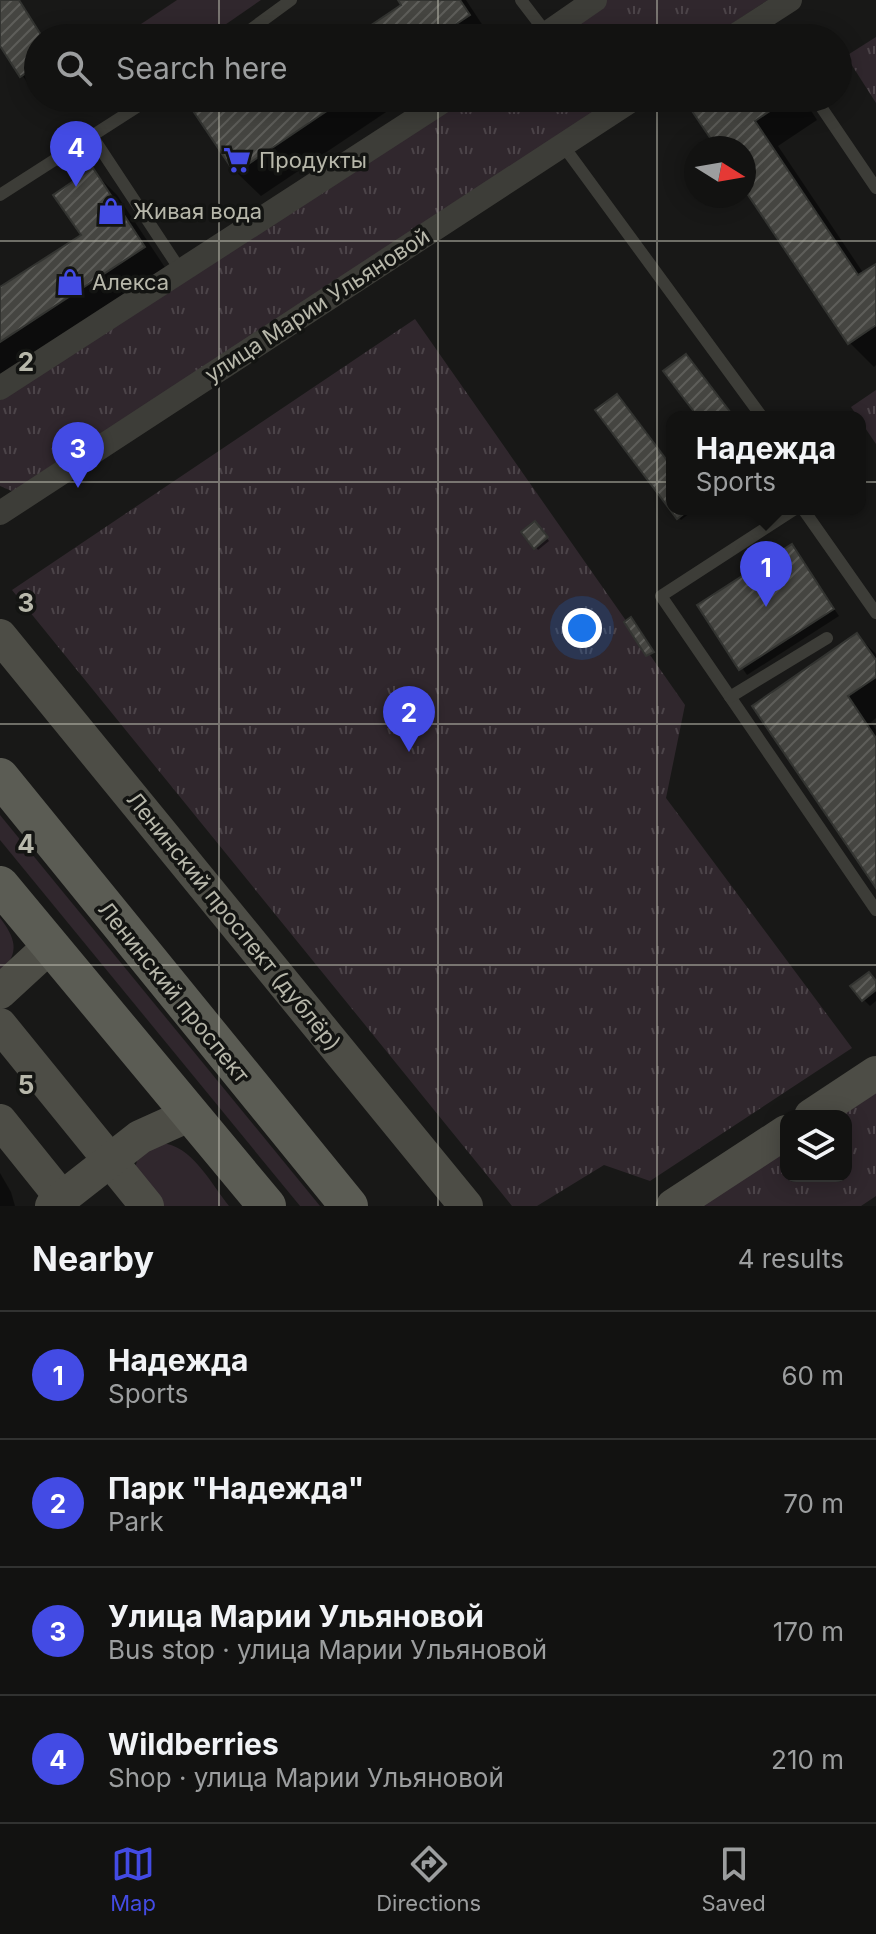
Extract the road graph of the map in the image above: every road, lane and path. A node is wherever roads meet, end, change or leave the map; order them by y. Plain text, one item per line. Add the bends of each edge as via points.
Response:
1 (291, 0) edge
2 (521, 0) edge
3 (595, 0) edge
4 (790, 0) edge
5 (258, 24) edge
6 (536, 24) edge
7 (560, 24) edge
8 (771, 24) edge
9 (129, 112) edge
10 (426, 112) edge
11 (613, 112) edge
12 (824, 112) edge
13 (92, 136) junction
14 (562, 144) junction
15 (876, 188) edge
16 (0, 195) edge
17 (181, 271) junction
18 (0, 388) edge
19 (758, 411) edge
20 (0, 513) edge
21 (786, 515) edge
22 (807, 515) edge
23 (876, 613) edge
24 (0, 636) edge
25 (827, 638) dead end
26 (730, 697) junction
27 (0, 777) edge
28 (0, 885) edge
29 (876, 910) edge
30 (50, 946) junction
31 (0, 992) edge
32 (0, 1025) edge
33 (876, 1073) edge
34 (820, 1110) edge
35 (191, 1114) junction
36 (0, 1121) edge
37 (780, 1136) edge
38 (110, 1160) junction
39 (57, 1202) edge
40 (147, 1206) edge
41 (267, 1206) edge
42 (349, 1206) edge
43 (466, 1206) edge
44 (673, 1206) edge

1 - 5 lane
2 - 6 lane
3 - 7 street
4 - 8 street
9 - 13 lane
10 - 17 street
11 - 14 street, улица Марии Ульяновой
12 - 15 lane
13 - 16 lane
13 - 17 lane
14 - 19 lane
14 - 20 street, улица Марии Ульяновой
17 - 18 street
21 - 26 lane via 661,596
22 - 23 lane
24 - 43 street, Ленинский проспект (дублёр)
25 - 26 lane
26 - 29 lane
27 - 42 main road, Ленинский проспект
28 - 30 main road
30 - 31 street
30 - 35 main road
32 - 38 street
33 - 34 street
35 - 38 street via 140,1137
35 - 41 main road
36 - 39 street
37 - 44 street
38 - 39 street
38 - 40 street

